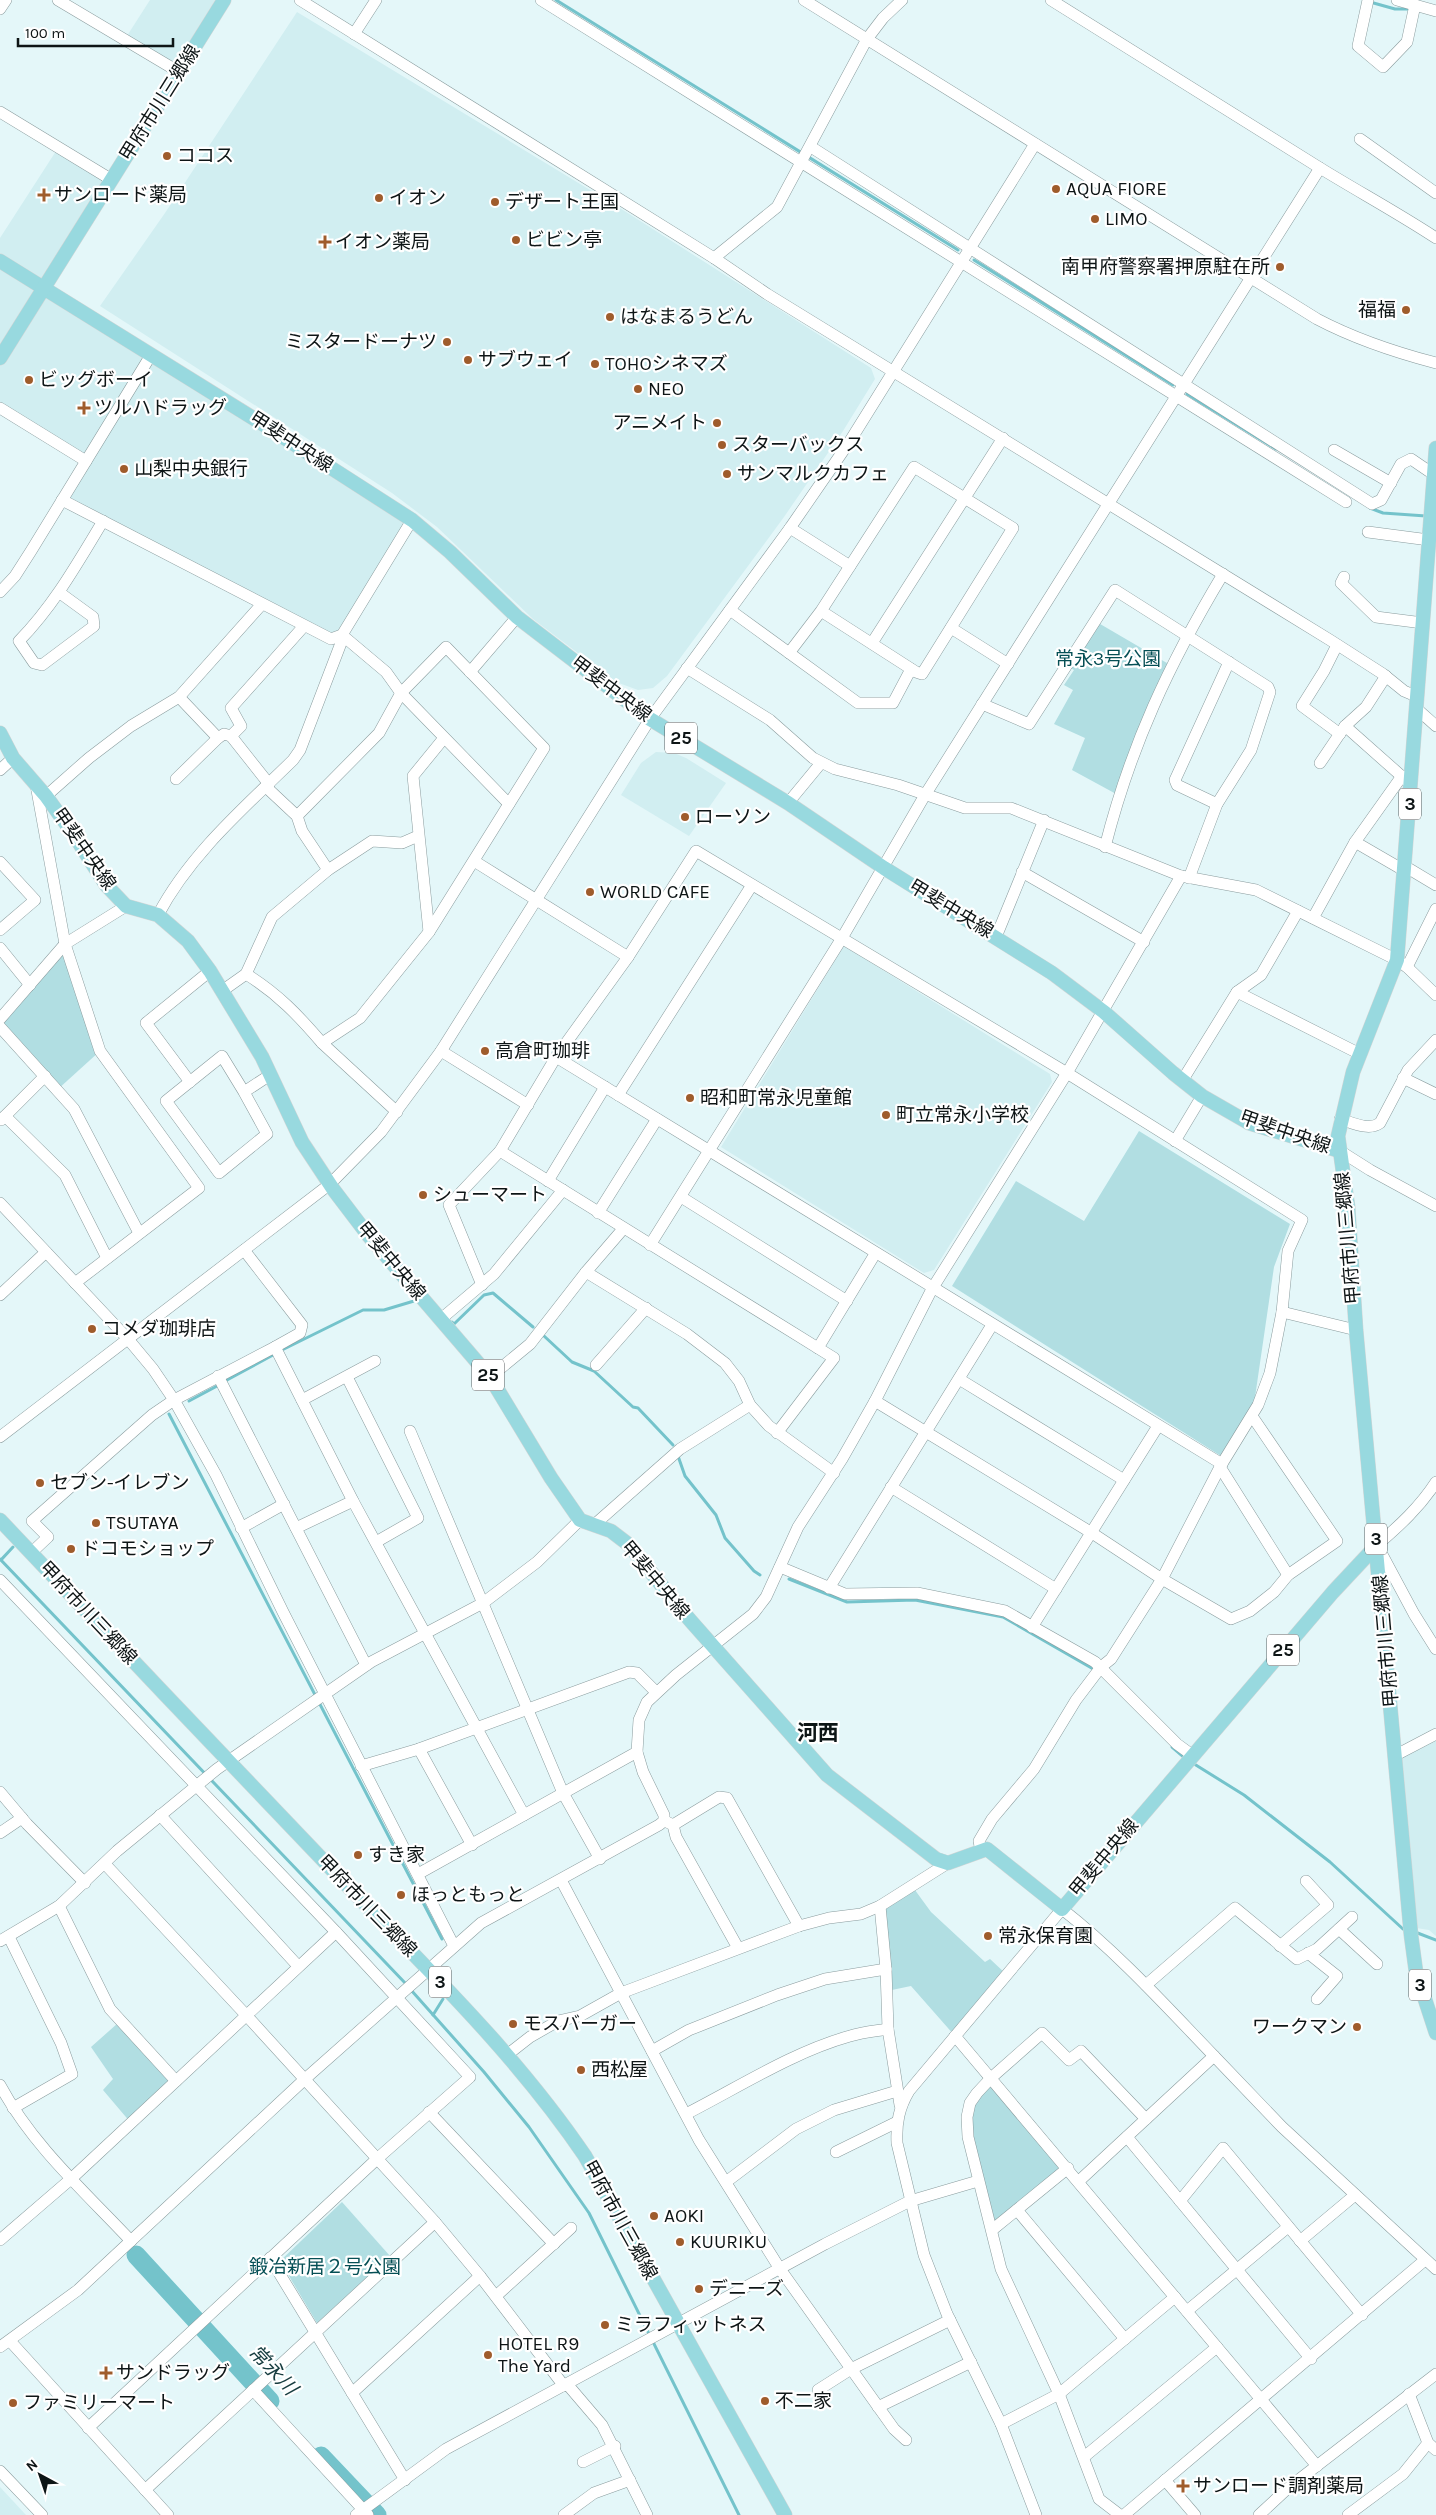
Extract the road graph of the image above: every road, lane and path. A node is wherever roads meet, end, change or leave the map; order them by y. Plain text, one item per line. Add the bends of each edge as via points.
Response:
1 (6, 0) edge
2 (58, 0) edge
3 (224, 0) edge
4 (300, 0) edge
5 (376, 0) edge
6 (541, 0) edge
7 (804, 0) edge
8 (902, 0) edge
9 (1052, 0) edge
10 (1368, 0) edge
11 (1397, 0) edge
12 (1414, 5) junction
13 (0, 9) edge
14 (1436, 11) edge
15 (354, 34) junction
16 (867, 39) junction
17 (179, 72) junction
18 (0, 112) edge
19 (1360, 139) dead end
20 (1035, 144) junction
21 (811, 147) junction
22 (802, 164) junction
23 (1320, 168) junction
24 (112, 180) junction
25 (1436, 193) edge
26 (1436, 238) edge
27 (970, 249) junction
28 (714, 258) junction
29 (0, 261) edge
30 (962, 262) junction
31 (1249, 277) junction
32 (44, 288) junction
33 (152, 355) junction
34 (0, 358) edge
35 (1436, 364) edge
36 (894, 371) junction
37 (1183, 384) junction
38 (1176, 396) junction
39 (0, 408) edge
40 (1003, 438) junction
41 (1436, 448) edge
42 (1334, 450) dead end
43 (86, 461) junction
44 (1433, 474) junction
45 (1391, 483) junction
46 (965, 498) junction
47 (62, 500) junction
48 (1346, 502) dead end
49 (1109, 504) junction
50 (412, 520) junction
51 (103, 521) junction
52 (790, 528) junction
53 (1368, 532) dead end
54 (1429, 540) junction
55 (850, 566) junction
56 (1223, 574) junction
57 (1344, 577) dead end
58 (0, 592) edge
59 (60, 593) junction
60 (262, 604) junction
61 (730, 610) junction
62 (821, 611) junction
63 (517, 617) junction
64 (1423, 623) junction
65 (304, 626) junction
66 (951, 628) junction
67 (342, 635) junction
68 (1186, 635) junction
69 (872, 643) junction
70 (1337, 645) junction
71 (789, 652) junction
72 (1229, 662) junction
73 (1008, 664) junction
74 (687, 668) junction
75 (910, 669) junction
76 (470, 672) junction
77 (1386, 676) junction
78 (401, 693) junction
79 (179, 697) junction
80 (1417, 703) junction
81 (982, 704) junction
82 (650, 719) junction
83 (1436, 726) edge
84 (1343, 730) junction
85 (0, 733) edge
86 (231, 736) junction
87 (218, 738) junction
88 (444, 738) junction
89 (13, 758) junction
90 (821, 763) junction
91 (1320, 763) dead end
92 (0, 770) edge
93 (176, 779) dead end
94 (1407, 781) junction
95 (36, 785) junction
96 (267, 785) junction
97 (925, 795) junction
98 (46, 796) junction
99 (788, 803) junction
100 (509, 804) junction
101 (1217, 804) junction
102 (297, 816) junction
103 (1044, 820) junction
104 (418, 836) junction
105 (1355, 842) junction
106 (1105, 847) junction
107 (474, 861) junction
108 (0, 862) edge
109 (884, 868) junction
110 (1405, 869) junction
111 (328, 870) junction
112 (1022, 872) junction
113 (1185, 877) junction
114 (752, 885) junction
115 (1436, 885) edge
116 (536, 901) junction
117 (126, 906) junction
118 (1436, 909) edge
119 (1298, 911) junction
120 (158, 914) junction
121 (1312, 918) junction
122 (0, 930) edge
123 (429, 932) junction
124 (996, 937) junction
125 (842, 938) junction
126 (1144, 942) junction
127 (66, 944) junction
128 (0, 948) edge
129 (628, 957) junction
130 (1402, 964) junction
131 (210, 971) junction
132 (246, 974) junction
133 (30, 985) junction
134 (222, 991) junction
135 (1237, 992) junction
136 (1436, 994) edge
137 (1104, 1012) junction
138 (0, 1019) edge
139 (0, 1027) edge
140 (1436, 1040) edge
141 (322, 1043) junction
142 (441, 1051) junction
143 (1360, 1054) junction
144 (556, 1057) junction
145 (1067, 1073) junction
146 (270, 1075) junction
147 (44, 1076) junction
148 (1403, 1078) junction
149 (1182, 1081) junction
150 (190, 1082) junction
151 (605, 1087) junction
152 (244, 1092) junction
153 (1436, 1094) edge
154 (618, 1095) junction
155 (1202, 1096) junction
156 (528, 1105) junction
157 (397, 1112) junction
158 (3, 1119) edge
159 (656, 1119) junction
160 (1340, 1119) junction
161 (1175, 1141) junction
162 (1340, 1150) junction
163 (500, 1151) junction
164 (710, 1152) junction
165 (548, 1181) junction
166 (330, 1184) junction
167 (563, 1190) junction
168 (681, 1197) junction
169 (0, 1203) edge
170 (1436, 1206) edge
171 (598, 1213) junction
172 (623, 1229) junction
173 (139, 1233) junction
174 (650, 1245) junction
175 (244, 1250) junction
176 (46, 1252) junction
177 (876, 1254) junction
178 (108, 1258) junction
179 (586, 1272) junction
180 (75, 1283) junction
181 (482, 1285) junction
182 (932, 1289) junction
183 (1, 1291) edge
184 (847, 1301) junction
185 (646, 1308) junction
186 (1282, 1312) junction
187 (441, 1319) junction
188 (992, 1325) junction
189 (1356, 1330) junction
190 (128, 1339) junction
191 (275, 1347) junction
192 (818, 1348) junction
193 (375, 1361) dead end
194 (596, 1365) dead end
195 (218, 1376) junction
196 (347, 1376) junction
197 (490, 1377) junction
198 (959, 1378) junction
199 (174, 1400) junction
200 (302, 1400) junction
201 (875, 1401) junction
202 (750, 1405) junction
203 (1252, 1416) junction
204 (1158, 1426) junction
205 (410, 1431) dead end
206 (777, 1433) junction
207 (925, 1433) junction
208 (0, 1437) edge
209 (1221, 1466) junction
210 (834, 1473) junction
211 (1124, 1480) junction
212 (1436, 1482) edge
213 (891, 1487) junction
214 (352, 1501) junction
215 (284, 1504) junction
216 (0, 1520) edge
217 (580, 1520) junction
218 (594, 1525) junction
219 (242, 1528) junction
220 (296, 1528) junction
221 (1092, 1532) junction
222 (376, 1542) junction
223 (1377, 1545) junction
224 (31, 1553) junction
225 (780, 1568) junction
226 (1288, 1575) junction
227 (1162, 1579) junction
228 (0, 1580) edge
229 (829, 1588) junction
230 (1056, 1589) junction
231 (483, 1603) junction
232 (1032, 1627) junction
233 (425, 1633) junction
234 (712, 1646) junction
235 (1436, 1649) edge
236 (366, 1665) junction
237 (1099, 1670) junction
238 (656, 1692) junction
239 (320, 1697) junction
240 (528, 1711) junction
241 (477, 1727) junction
242 (1436, 1734) edge
243 (419, 1749) junction
244 (637, 1752) junction
245 (1396, 1755) junction
246 (1189, 1758) junction
247 (228, 1761) junction
248 (361, 1766) junction
249 (197, 1786) junction
250 (0, 1792) edge
251 (563, 1793) junction
252 (160, 1815) junction
253 (524, 1815) junction
254 (22, 1818) junction
255 (668, 1823) junction
256 (0, 1833) edge
257 (472, 1844) junction
258 (981, 1851) junction
259 (600, 1859) junction
260 (948, 1863) junction
261 (105, 1864) junction
262 (418, 1874) junction
263 (561, 1880) junction
264 (1306, 1881) dead end
265 (85, 1883) junction
266 (59, 1906) junction
267 (880, 1906) junction
268 (1062, 1909) junction
269 (1352, 1917) dead end
270 (799, 1926) junction
271 (1339, 1929) junction
272 (336, 1932) junction
273 (4, 1939) edge
274 (454, 1946) junction
275 (1280, 1946) junction
276 (738, 1948) junction
277 (1308, 1953) junction
278 (1377, 1964) dead end
279 (298, 1966) junction
280 (886, 1969) junction
281 (423, 1974) junction
282 (1146, 1985) junction
283 (621, 1993) junction
284 (399, 1997) junction
285 (1317, 1999) dead end
286 (246, 2015) junction
287 (888, 2029) junction
288 (1436, 2033) edge
289 (955, 2036) junction
290 (652, 2051) junction
291 (507, 2055) junction
292 (1214, 2056) junction
293 (991, 2078) junction
294 (305, 2079) junction
295 (176, 2081) junction
296 (0, 2085) edge
297 (897, 2091) junction
298 (900, 2105) junction
299 (13, 2108) junction
300 (429, 2112) junction
301 (686, 2114) junction
302 (1146, 2119) junction
303 (897, 2122) junction
304 (1127, 2137) junction
305 (836, 2152) dead end
306 (378, 2158) junction
307 (1068, 2168) junction
308 (72, 2178) junction
309 (978, 2181) junction
310 (1079, 2181) junction
311 (726, 2182) junction
312 (1355, 2195) junction
313 (910, 2201) junction
314 (1180, 2201) junction
315 (1017, 2210) junction
316 (435, 2222) junction
317 (1288, 2227) junction
318 (571, 2228) dead end
319 (992, 2230) junction
320 (0, 2240) edge
321 (131, 2241) junction
322 (1300, 2241) junction
323 (554, 2244) junction
324 (270, 2258) junction
325 (1425, 2260) junction
326 (1436, 2268) edge
327 (780, 2269) junction
328 (1238, 2271) junction
329 (480, 2276) junction
330 (496, 2296) junction
331 (1175, 2297) junction
332 (1187, 2311) junction
333 (1362, 2316) junction
334 (950, 2320) junction
335 (678, 2325) junction
336 (317, 2332) junction
337 (1124, 2339) junction
338 (5, 2344) edge
339 (1217, 2347) junction
340 (1311, 2359) junction
341 (971, 2362) junction
342 (851, 2369) junction
343 (1436, 2374) edge
344 (566, 2385) junction
345 (256, 2387) junction
346 (818, 2390) dead end
347 (352, 2393) junction
348 (1059, 2394) junction
349 (1410, 2394) junction
350 (1262, 2399) junction
351 (878, 2407) junction
352 (1001, 2424) junction
353 (88, 2428) junction
354 (906, 2440) dead end
355 (615, 2446) junction
356 (1432, 2446) edge
357 (1084, 2457) junction
358 (583, 2462) dead end
359 (1317, 2466) junction
360 (0, 2471) edge
361 (405, 2480) junction
362 (630, 2480) junction
363 (1165, 2480) junction
364 (145, 2490) junction
365 (366, 2511) edge
366 (643, 2514) edge
367 (42, 2515) edge
368 (168, 2515) edge
369 (564, 2515) edge
370 (785, 2515) edge
371 (1036, 2515) edge
372 (1122, 2515) edge
373 (1194, 2515) edge
374 (1259, 2515) edge
375 (1348, 2515) edge

1 - 13 street
2 - 17 street
3 - 17 main road, 甲府市川三郷線
4 - 15 street
5 - 15 street
6 - 22 street
7 - 16 street
8 - 16 street
9 - 23 street
10 - 12 street via 1358,46 1383,67 1407,42
11 - 12 street
12 - 14 street
15 - 28 street
16 - 20 street
16 - 21 street
17 - 24 main road, 甲府市川三郷線
18 - 24 street
19 - 25 street
20 - 27 street
20 - 31 street
21 - 22 street
21 - 27 street
22 - 28 street via 777,207
22 - 30 street
23 - 26 street
23 - 31 street
24 - 32 main road, 甲府市川三郷線
27 - 30 street
27 - 37 street
28 - 36 street
29 - 32 main road, 甲斐中央線 / 25
30 - 36 street
30 - 38 street
31 - 35 street via 1347,335
31 - 37 street
32 - 33 main road, 甲斐中央線 / 25
32 - 34 main road, 甲府市川三郷線
33 - 43 street
33 - 50 main road, 甲斐中央線 / 25
36 - 40 street
36 - 52 street
37 - 38 street
37 - 45 street via 1372,504 1382,500
38 - 48 street
38 - 49 street
39 - 43 street
40 - 46 street
40 - 49 street
41 - 44 main road, 甲府市川三郷線 / 3
42 - 45 street
43 - 47 street
44 - 45 street via 1411,459 1401,464
44 - 54 main road, 甲府市川三郷線 / 3
46 - 55 street via 914,467
46 - 66 street via 1013,528
46 - 69 street
47 - 51 street
47 - 58 street via 15,576
49 - 56 street
49 - 73 street
50 - 63 main road, 甲斐中央線 / 25
50 - 67 street
51 - 59 street
51 - 60 street
52 - 55 street
52 - 61 street
53 - 54 street
54 - 64 main road, 甲府市川三郷線 / 3
55 - 62 street
56 - 68 street
56 - 70 street
57 - 64 street via 1341,582 1376,617
59 - 59 street via 19,640 34,663 42,666 94,626 94,617
60 - 65 street
60 - 79 street
61 - 71 street
61 - 74 street
62 - 69 street
62 - 71 street
63 - 76 street
63 - 82 main road, 甲斐中央線 / 25
64 - 80 main road, 甲府市川三郷線 / 3
65 - 67 street via 331,639
65 - 86 street via 232,708 241,726
66 - 73 street
66 - 75 street via 922,674
67 - 78 street via 386,672
67 - 96 street via 300,750
68 - 72 street
68 - 81 street via 1115,590 1030,724
68 - 106 street via 1133,753
69 - 75 street
70 - 77 street
70 - 84 street via 1302,706
71 - 75 street via 858,702 893,703
72 - 101 street via 1268,687 1270,692 1251,750
72 - 101 street via 1175,780 1177,785
73 - 81 street
74 - 82 street
74 - 90 street via 770,720
76 - 78 street via 446,647
76 - 100 street via 544,748
77 - 80 street
77 - 84 street via 1366,706
78 - 88 street
78 - 102 street via 379,733
79 - 87 street
79 - 98 street via 131,726 88,758
80 - 83 street
80 - 94 main road, 甲府市川三郷線 / 3
81 - 97 street
82 - 99 main road, 甲斐中央線 / 25
82 - 116 street
84 - 91 street
84 - 94 street
85 - 89 main road, 甲斐中央線
86 - 87 street via 224,734
86 - 96 street
87 - 93 street
88 - 100 street
88 - 104 street via 413,776
89 - 92 street
89 - 95 main road, 甲斐中央線
90 - 97 street via 898,784
90 - 99 street
94 - 105 street
94 - 110 main road, 甲府市川三郷線 / 3
95 - 98 main road, 甲斐中央線
95 - 127 street
96 - 102 street
96 - 120 street via 211,842 168,895
97 - 103 street via 964,808 1011,808
97 - 109 street
98 - 117 main road, 甲斐中央線 via 98,875
99 - 109 main road, 甲斐中央線 / 25
100 - 107 street
101 - 113 street
102 - 111 street via 302,830
103 - 106 street
103 - 112 street
104 - 111 street via 402,843 372,841
104 - 123 street via 425,873
105 - 110 street
105 - 121 street
106 - 113 street
107 - 116 street
107 - 123 street
108 - 122 street via 35,900
109 - 124 main road, 甲斐中央線 / 25
109 - 125 street
110 - 115 street
110 - 130 main road, 甲府市川三郷線 / 3
111 - 132 street via 272,917
112 - 124 street
112 - 126 street
113 - 119 street via 1256,890
113 - 126 street
114 - 125 street
114 - 129 street via 696,851
114 - 154 street
116 - 129 street
116 - 142 street
117 - 120 main road, 甲斐中央線 / 25
117 - 127 street
118 - 130 street
119 - 121 street
119 - 135 street via 1261,975
120 - 131 main road, 甲斐中央線 / 25 via 188,941
121 - 130 street
123 - 141 street via 360,1018
124 - 137 main road, 甲斐中央線 / 25
125 - 145 street
125 - 164 street
126 - 137 street
127 - 133 street
127 - 173 street via 100,1051 199,1188
128 - 133 street
129 - 144 street
130 - 136 street
130 - 143 main road, 甲府市川三郷線 / 3
131 - 134 main road, 甲斐中央線 / 25
131 - 150 street via 146,1023
132 - 134 street
132 - 141 street via 274,992
133 - 138 street
134 - 146 main road, 甲斐中央線 / 25
135 - 143 street
135 - 149 street
137 - 145 street
137 - 149 main road, 甲斐中央線 / 25
139 - 147 street
140 - 148 street
141 - 157 street
142 - 156 street
142 - 157 street
143 - 160 main road, 甲府市川三郷線 / 3
144 - 151 street
144 - 156 street
145 - 161 street
145 - 182 street
146 - 152 street
146 - 166 main road, 甲斐中央線 / 25 via 302,1142
147 - 158 street
147 - 173 street via 74,1109
148 - 153 street
148 - 160 street via 1375,1127
149 - 155 main road, 甲斐中央線 / 25
150 - 152 street via 222,1056
150 - 152 street via 166,1101 218,1173 267,1134
151 - 154 street
151 - 165 street
154 - 159 street
155 - 161 street
155 - 162 main road, 甲斐中央線 / 25 via 1249,1123
156 - 163 street
157 - 166 street
158 - 178 street via 65,1174
159 - 164 street
159 - 171 street
160 - 162 main road, 甲府市川三郷線 / 3
161 - 186 street via 1302,1220 1288,1251
162 - 170 street
162 - 189 main road, 甲府市川三郷線 / 3 via 1348,1207
163 - 165 street
163 - 181 street via 449,1205
164 - 168 street
164 - 177 street
165 - 167 street
166 - 175 street
166 - 187 main road, 甲斐中央線 / 25 via 368,1235
167 - 171 street
167 - 181 street
168 - 174 street
168 - 184 street
169 - 176 street
171 - 172 street
172 - 174 street
172 - 179 street
173 - 178 street
174 - 192 street
175 - 190 street
175 - 191 street via 302,1325 300,1333
176 - 180 street
176 - 183 street
177 - 182 street
177 - 184 street
178 - 180 street
179 - 185 street
179 - 197 street via 530,1344
180 - 190 street
181 - 187 street
182 - 188 street
182 - 201 street
184 - 192 street
185 - 194 street
185 - 202 street via 725,1363 739,1381
186 - 189 street
186 - 203 street via 1270,1373
187 - 197 main road, 甲斐中央線 / 25
188 - 198 street
188 - 204 street
189 - 223 main road, 甲府市川三郷線 / 3
190 - 199 street
190 - 208 street
191 - 195 street
191 - 200 street
192 - 206 street via 834,1358
193 - 196 street
195 - 199 street
195 - 215 street
196 - 200 street
196 - 222 street via 418,1518
197 - 217 main road, 甲斐中央線 / 25
198 - 207 street
198 - 211 street
199 - 219 street
199 - 224 street via 138,1425 32,1521 48,1537
200 - 214 street
201 - 207 street
201 - 210 street
202 - 206 street
202 - 218 street via 680,1449
203 - 209 street
203 - 226 street via 1337,1541
204 - 209 street
204 - 211 street
205 - 231 street
206 - 210 street
207 - 213 street
207 - 221 street
209 - 226 street
209 - 227 street
210 - 225 street via 798,1527
211 - 221 street
212 - 223 street via 1405,1521
213 - 229 street
213 - 230 street
214 - 220 street
214 - 222 street
215 - 219 street
215 - 220 street
216 - 224 main road, 甲府市川三郷線 / 3
217 - 218 main road, 甲斐中央線
217 - 231 street via 537,1562
218 - 234 main road, 甲斐中央線 via 611,1531 628,1544
219 - 239 street
220 - 236 street
221 - 227 street
221 - 230 street
222 - 233 street
223 - 235 street
223 - 245 main road, 甲府市川三郷線 / 3
223 - 246 main road, 甲斐中央線 / 25
224 - 247 main road, 甲府市川三郷線 / 3
225 - 229 street
225 - 234 street via 760,1605
226 - 227 street via 1274,1592 1250,1611 1230,1619
227 - 237 street via 1111,1658
228 - 249 street
229 - 232 street via 845,1594 900,1592 927,1595 1005,1611
230 - 232 street
231 - 233 street
231 - 240 street
232 - 237 street
233 - 236 street
233 - 241 street
234 - 238 street
234 - 260 main road, 甲斐中央線 via 828,1775 936,1860
236 - 239 street
237 - 246 street
237 - 258 street via 1076,1700 1034,1769 992,1819 979,1841
238 - 240 street via 637,1673 629,1672
238 - 244 street via 647,1702 639,1720
239 - 247 street
239 - 248 street
240 - 241 street
240 - 251 street
241 - 243 street
241 - 253 street
242 - 245 street
243 - 248 street
243 - 257 street
244 - 251 street
244 - 255 street via 643,1772
245 - 288 main road, 甲府市川三郷線 / 3 via 1416,1972
246 - 268 main road, 甲斐中央線 / 25
247 - 249 street
247 - 281 main road, 甲府市川三郷線 / 3
248 - 262 street
249 - 252 street
249 - 272 street
250 - 254 street
251 - 253 street
251 - 259 street
252 - 261 street
252 - 279 street
253 - 257 street
254 - 256 street
254 - 265 street
255 - 259 street
255 - 270 street via 719,1798 727,1798
255 - 276 street
257 - 262 street
258 - 260 main road
258 - 268 main road, 甲斐中央線 via 987,1849 996,1854
259 - 263 street
260 - 267 street
261 - 265 street
261 - 286 street
262 - 274 street
263 - 274 street via 481,1923
263 - 283 street
264 - 275 street via 1328,1905
265 - 266 street
266 - 273 street
266 - 295 street via 110,2009
267 - 270 street via 861,1914
267 - 280 street
268 - 282 street
268 - 289 street
269 - 271 street
270 - 276 street
271 - 277 street
271 - 278 street
272 - 279 street
272 - 284 street
273 - 299 street via 61,2043 72,2074
274 - 281 street
275 - 277 street via 1297,1959
275 - 282 street via 1235,1908
276 - 283 street
277 - 285 street via 1338,1976
279 - 286 street
280 - 287 street
280 - 290 street via 825,1979 777,1995 689,2030
281 - 284 street
281 - 291 main road, 甲府市川三郷線 / 3
282 - 292 street
283 - 290 street
283 - 291 street via 580,2016 558,2021 530,2036
284 - 294 street
284 - 300 street via 470,2077
286 - 294 street
286 - 295 street
287 - 297 street
287 - 301 street via 850,2036 820,2047
289 - 293 street
289 - 298 street
290 - 301 street
291 - 335 main road, 甲府市川三郷線 / 3 via 552,2109 585,2156
292 - 302 street
292 - 312 street
293 - 302 street via 1042,2033 1069,2060 1081,2052
293 - 307 street
293 - 309 street via 970,2103 967,2117
294 - 306 street
294 - 321 street
295 - 308 street
296 - 299 street
297 - 298 street
297 - 311 street via 834,2110 796,2129
298 - 303 street
299 - 308 street via 40,2144
300 - 306 street
300 - 323 street
301 - 311 street
302 - 304 street
303 - 305 street
303 - 313 street via 897,2143
304 - 310 street
304 - 314 street
306 - 316 street
306 - 324 street
307 - 310 street
307 - 315 street
308 - 320 street
308 - 321 street
309 - 313 street
309 - 319 street
310 - 331 street
311 - 327 street
312 - 322 street
312 - 325 street
313 - 327 street
313 - 334 street via 924,2255
314 - 317 street via 1223,2148
314 - 328 street
315 - 319 street
315 - 337 street
316 - 329 street
316 - 336 street
317 - 322 street
317 - 328 street
318 - 323 street
319 - 348 street via 1001,2269
321 - 338 street via 78,2290
322 - 333 street
323 - 330 street
324 - 336 street
324 - 353 street
325 - 326 street
325 - 333 street
327 - 335 street
327 - 342 street
328 - 332 street
328 - 340 street
329 - 330 street
329 - 347 street
330 - 344 street
331 - 332 street
331 - 337 street
332 - 339 street
333 - 340 street
334 - 341 street
334 - 342 street
335 - 344 street
335 - 370 main road, 甲府市川三郷線 / 3
336 - 345 street
336 - 347 street
337 - 348 street
338 - 353 street
339 - 350 street
339 - 357 street
340 - 350 street
341 - 351 street
341 - 352 street
342 - 346 street
342 - 351 street
343 - 349 street
344 - 355 street via 602,2425
344 - 361 street via 446,2450
345 - 364 street
345 - 365 street
347 - 361 street
348 - 352 street
348 - 357 street
349 - 356 street
349 - 359 street
350 - 359 street
350 - 363 street
351 - 354 street via 894,2430
352 - 371 street
353 - 364 street
355 - 358 street
355 - 362 street
356 - 375 street via 1403,2474
357 - 372 street via 1099,2499
359 - 374 street
360 - 367 street
361 - 365 street
362 - 366 street
362 - 369 street via 594,2493
363 - 372 street
363 - 373 street
364 - 368 street

